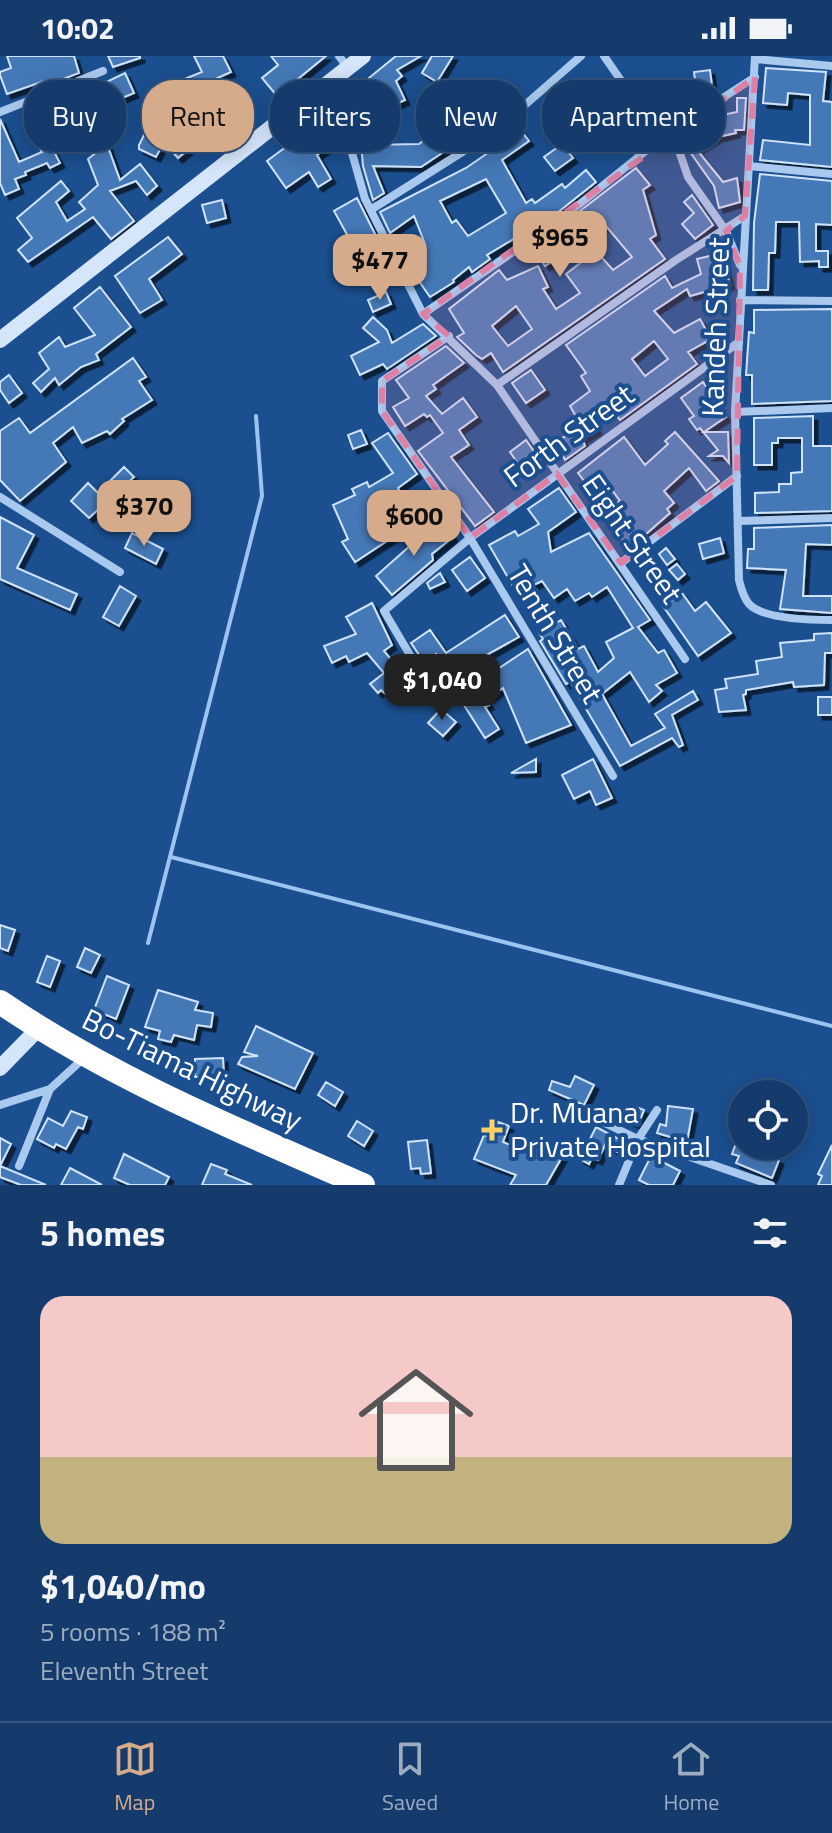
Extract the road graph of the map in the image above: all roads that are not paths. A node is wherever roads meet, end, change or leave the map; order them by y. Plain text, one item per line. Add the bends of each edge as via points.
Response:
1 (363, 56) edge
2 (581, 56) edge
3 (604, 56) edge
4 (755, 57) edge
5 (343, 62) edge
6 (832, 66) edge
7 (103, 71) dead end
8 (755, 77) junction
9 (326, 80) edge
10 (621, 80) edge
11 (725, 96) edge
12 (0, 112) edge
13 (270, 129) edge
14 (351, 152) edge
15 (645, 152) edge
16 (679, 152) edge
17 (749, 166) junction
18 (832, 174) edge
19 (372, 209) junction
20 (745, 216) junction
21 (726, 231) junction
22 (740, 266) junction
23 (740, 300) junction
24 (832, 301) edge
25 (423, 314) junction
26 (449, 336) junction
27 (0, 340) edge
28 (739, 342) junction
29 (497, 385) junction
30 (832, 408) edge
31 (735, 412) junction
32 (557, 474) junction
33 (737, 476) junction
34 (0, 497) edge
35 (832, 518) edge
36 (739, 521) junction
37 (470, 538) junction
38 (621, 563) junction
39 (120, 572) dead end
40 (832, 620) edge
41 (685, 659) dead end
42 (427, 684) dead end
43 (613, 776) dead end
44 (0, 1002) edge
45 (39, 1028) junction
46 (85, 1057) junction
47 (0, 1068) edge
48 (50, 1089) junction
49 (0, 1105) edge
50 (569, 1106) dead end
51 (657, 1110) dead end
52 (638, 1139) junction
53 (19, 1166) dead end
54 (358, 1184) edge
55 (619, 1185) edge
56 (771, 1185) edge

1 - 5 street
2 - 19 street via 494,132
3 - 10 street
4 - 6 street
4 - 8 street, Kandeh Street
5 - 9 street
7 - 12 street
8 - 11 street
8 - 17 street, Kandeh Street
13 - 27 street
14 - 19 street via 358,183
15 - 25 street via 561,219
16 - 21 street via 688,177
17 - 18 street
17 - 20 street, Kandeh Street
19 - 25 street
20 - 21 street
20 - 22 street, Kandeh Street
21 - 22 street
21 - 29 street
22 - 23 street, Kandeh Street
23 - 24 street
23 - 28 street, Kandeh Street
25 - 26 street, Eight Street
26 - 29 street, Eight Street
26 - 37 street, Tenth Street via 382,381 380,393 382,411
28 - 31 street, Kandeh Street
28 - 32 street, Forth Street
29 - 32 street, Eight Street
30 - 31 street
31 - 33 street, Kandeh Street
32 - 37 street, Forth Street
32 - 38 street, Eight Street
33 - 36 street, Kandeh Street
33 - 38 street
34 - 39 street
35 - 36 street
36 - 40 street, Kandeh Street via 739,580 745,600 753,608 803,621
37 - 42 street, Forth Street via 384,611
37 - 43 street, Tenth Street
38 - 41 street, Eight Street
44 - 45 highway, Bo-Tiama Highway
45 - 46 highway, Bo-Tiama Highway
45 - 47 street
46 - 48 street
46 - 54 highway, Bo-Tiama Highway
48 - 49 street
48 - 53 street
50 - 52 street
51 - 52 street
52 - 55 street
52 - 56 street

